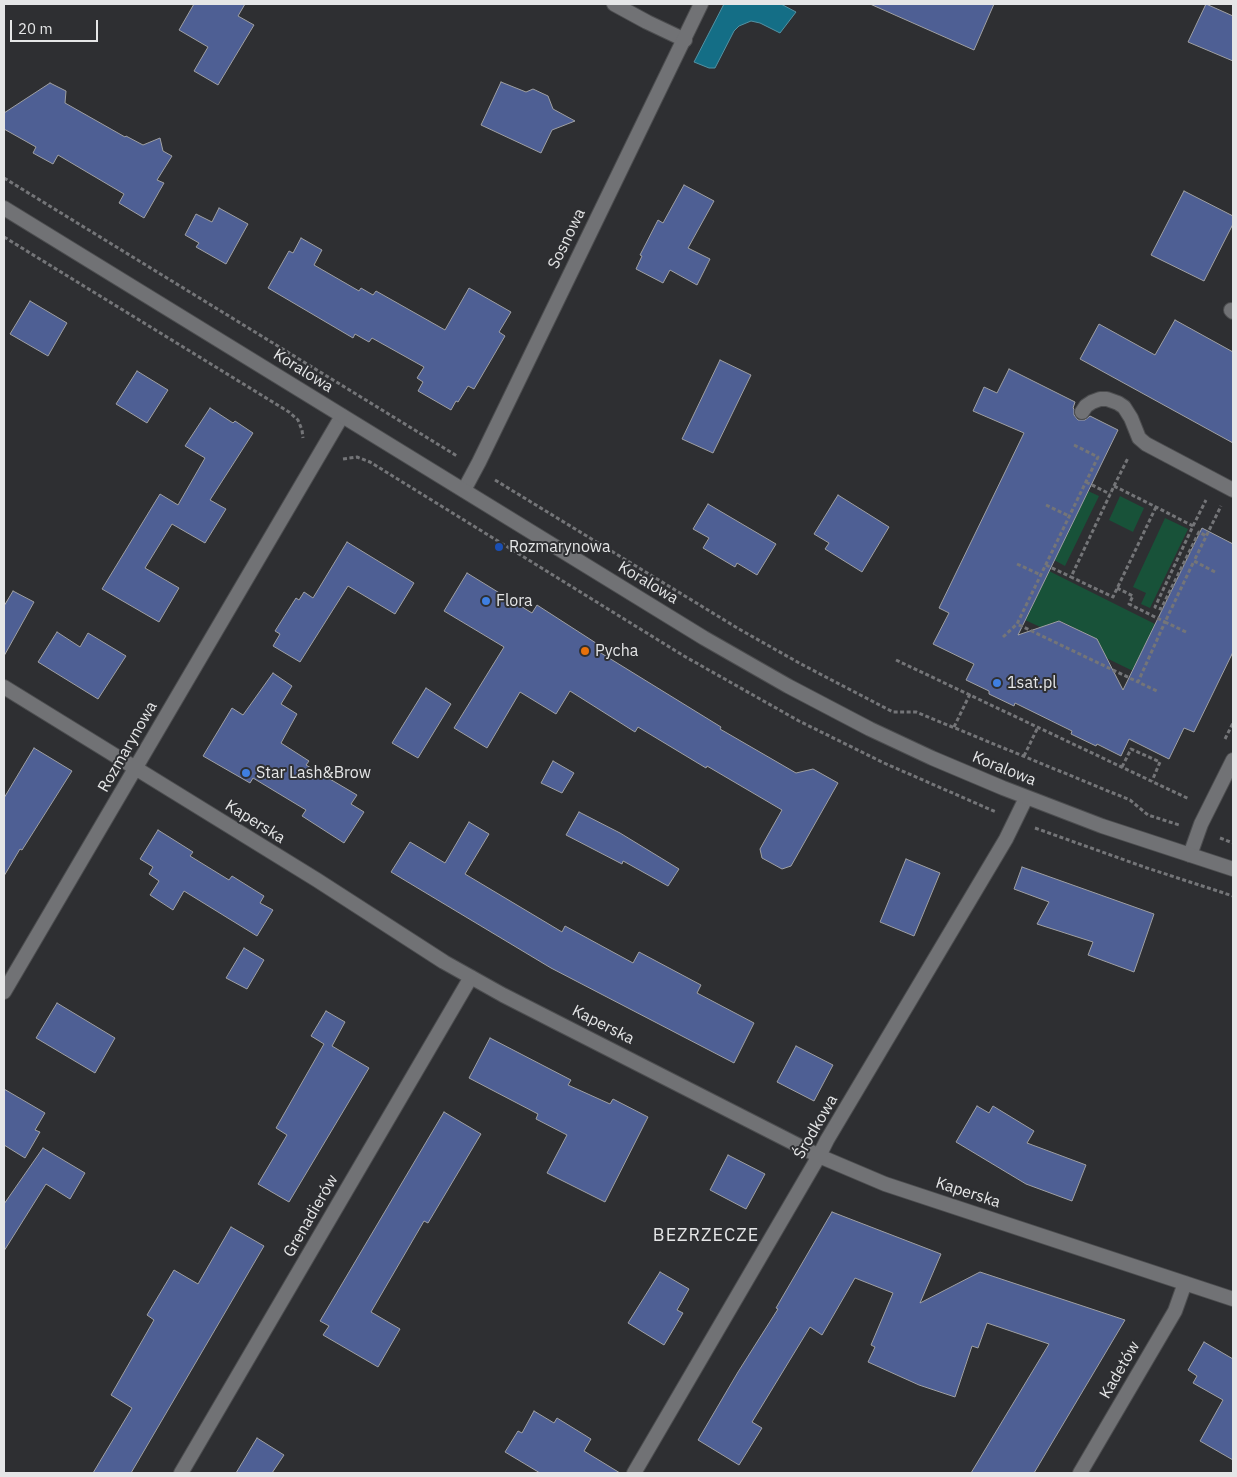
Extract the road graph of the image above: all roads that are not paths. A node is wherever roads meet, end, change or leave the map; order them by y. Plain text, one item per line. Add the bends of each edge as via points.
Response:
1 (614, 4) edge
2 (701, 4) edge
3 (684, 40) junction
4 (4, 208) edge
5 (1082, 412) dead end
6 (342, 416) junction
7 (464, 490) junction
8 (1233, 490) edge
9 (4, 687) edge
10 (1233, 760) edge
11 (135, 768) junction
12 (1026, 798) junction
13 (1190, 855) junction
14 (1233, 869) edge
15 (472, 977) junction
16 (4, 992) edge
17 (819, 1156) junction
18 (1185, 1283) junction
19 (1233, 1299) edge
20 (181, 1473) edge
21 (634, 1473) edge
22 (1080, 1473) edge

1 - 3 street
2 - 3 street, Sosnowa
3 - 7 street, Sosnowa
4 - 6 street, Koralowa
5 - 8 street via 1092,402 1113,401 1124,407 1146,444
6 - 7 street, Koralowa
6 - 11 street, Rozmarynowa
7 - 12 street, Koralowa via 772,678 932,758
9 - 11 street, Kaperska
10 - 13 street via 1201,824
11 - 15 street, Kaperska
11 - 16 street, Rozmarynowa
12 - 13 street, Koralowa
12 - 17 street, Środkowa via 1006,839
13 - 14 street, Koralowa
15 - 17 street, Kaperska
15 - 20 street, Grenadierów
17 - 18 street, Kaperska via 885,1184
17 - 21 street, Środkowa
18 - 19 street, Kaperska
18 - 22 street, Kadetów via 1175,1311

